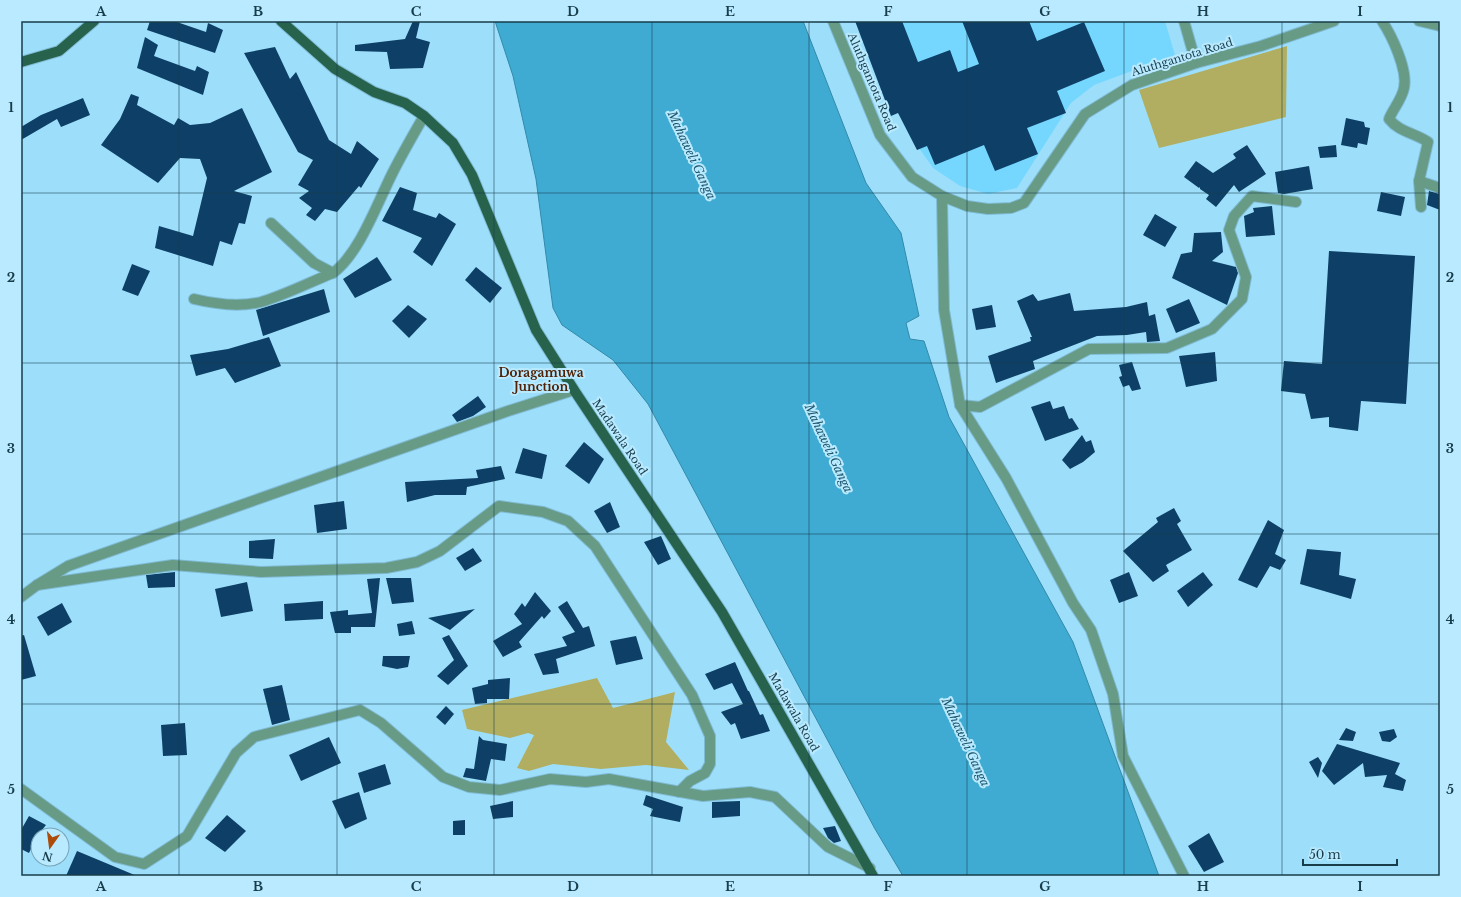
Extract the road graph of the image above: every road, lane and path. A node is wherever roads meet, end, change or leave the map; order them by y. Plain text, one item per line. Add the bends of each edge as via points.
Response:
1 (94, 21) edge
2 (281, 21) edge
3 (833, 21) edge
4 (1184, 21) edge
5 (1334, 21) edge
6 (1382, 21) edge
7 (1418, 21) edge
8 (1440, 26) edge
9 (21, 62) edge
10 (1196, 63) junction
11 (424, 116) junction
12 (1419, 181) junction
13 (1440, 188) edge
14 (942, 196) junction
15 (1296, 202) dead end
16 (1421, 207) dead end
17 (271, 223) dead end
18 (333, 273) junction
19 (194, 299) dead end
20 (574, 390) junction
21 (960, 405) junction
22 (38, 585) junction
23 (21, 597) edge
24 (21, 790) edge
25 (679, 792) junction
26 (872, 872) edge
27 (1184, 876) edge

1 - 9 main road via 59,51
2 - 11 main road, Madawala Road via 335,70 374,92 405,103
3 - 14 street, Aluthgantota Road via 880,135 912,177
4 - 10 street
5 - 10 street, Aluthgantota Road via 1261,46
6 - 12 street via 1389,31 1403,67 1404,88 1389,119 1407,133 1428,142
7 - 8 street
10 - 14 street, Aluthgantota Road via 1132,85 1085,114 1024,203 1011,208 988,209 967,206
11 - 18 street via 358,242 342,266
11 - 20 main road, Madawala Road via 453,143 472,175 536,330
12 - 13 street
12 - 16 street
14 - 21 street via 944,310
15 - 21 street via 1252,196 1234,216 1229,230 1246,277 1242,299 1212,329 1167,348 1089,349 980,407
17 - 18 street via 314,263
18 - 19 street via 261,302 238,305
20 - 22 street via 68,566
20 - 26 main road, Madawala Road via 722,612
21 - 27 street via 1006,478 1073,604 1091,630 1113,694 1123,756
22 - 23 street
22 - 25 street via 172,565 261,572 386,568 417,562 440,551 499,506 542,512 568,521 595,546 692,695 710,736 710,764 705,773 690,781
24 - 25 street via 115,857 144,864 187,836 236,753 254,737 360,710 381,723 443,777 469,787 500,790 550,779 586,782 609,779
25 - 26 street via 703,796 750,792 775,797 828,847

